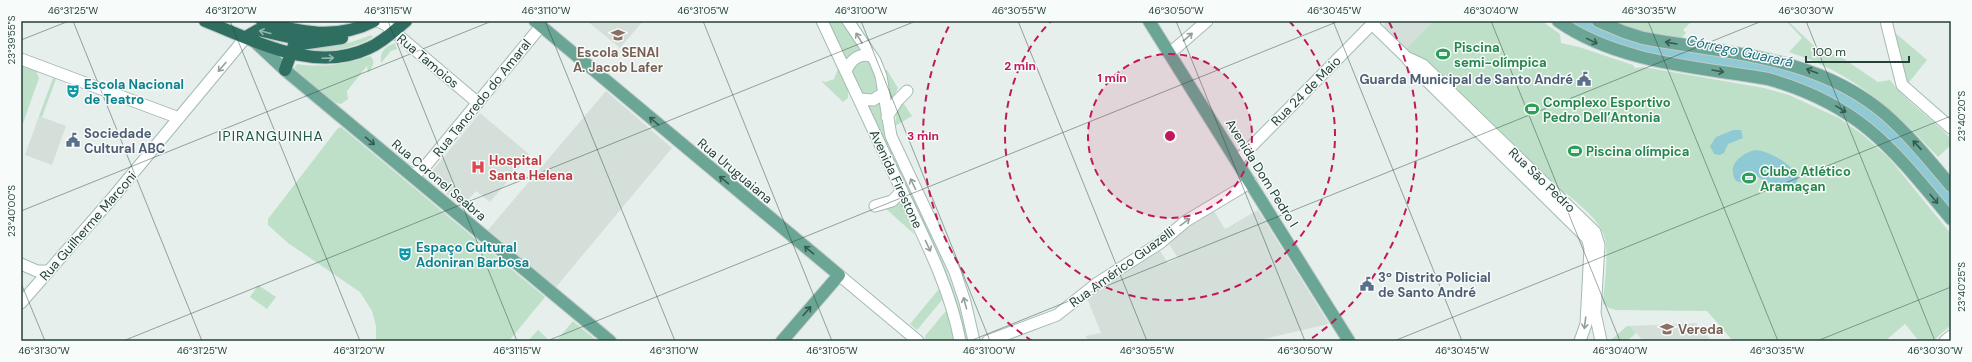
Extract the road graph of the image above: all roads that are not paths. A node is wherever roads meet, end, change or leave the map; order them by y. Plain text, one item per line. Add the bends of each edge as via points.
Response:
1 (204, 21) edge
2 (264, 21) edge
3 (374, 21) edge
4 (378, 21) edge
5 (406, 21) edge
6 (822, 21) edge
7 (848, 21) edge
8 (1149, 21) edge
9 (1207, 21) edge
10 (1558, 21) edge
11 (1598, 21) edge
12 (1886, 21) edge
13 (1373, 22) edge
14 (538, 24) edge
15 (356, 29) junction
16 (393, 31) junction
17 (249, 38) junction
18 (313, 42) junction
19 (290, 53) junction
20 (1170, 53) junction
21 (871, 56) junction
22 (1406, 57) junction
23 (21, 59) edge
24 (285, 70) junction
25 (846, 71) junction
26 (907, 91) dead end
27 (884, 94) junction
28 (860, 99) junction
29 (478, 102) junction
30 (887, 117) junction
31 (179, 118) junction
32 (1951, 128) edge
33 (1237, 161) junction
34 (423, 169) junction
35 (410, 173) junction
36 (1251, 182) junction
37 (425, 186) junction
38 (1951, 186) edge
39 (902, 191) junction
40 (876, 206) dead end
41 (1951, 219) edge
42 (21, 264) edge
43 (49, 271) junction
44 (839, 275) junction
45 (21, 303) edge
46 (1951, 336) edge
47 (610, 341) edge
48 (782, 341) edge
49 (918, 341) edge
50 (960, 341) edge
51 (974, 341) edge
52 (988, 341) edge
53 (1350, 341) edge
54 (1580, 341) edge
55 (1601, 341) edge
56 (1945, 341) edge

1 - 17 highway
2 - 15 highway via 310,32 333,33
3 - 15 highway
4 - 16 street, Rua Tamoios
5 - 16 highway
6 - 25 street, Avenida Firestone
21 -> 7 street, Avenida Firestone
8 - 20 main road, Avenida Dom Pedro I
20 -> 9 street
10 -> 41 main road via 1593,41 1626,54 1768,79 1826,100 1856,118 1877,135
38 -> 11 main road via 1921,149 1885,114 1852,90 1823,76 1778,60 1643,38
12 - 32 street via 1902,85
13 - 22 street, Rua São Pedro
13 - 33 street, Rua 24 de Maio
14 - 29 street, Rua Tancredo do Amaral
44 -> 14 main road, Rua Uruguaiana
15 - 18 highway via 340,39
19 -> 16 highway via 322,59 345,56 369,48
16 - 29 street, Rua Tamoios
18 -> 17 highway via 258,30
17 - 19 highway
17 - 24 main road, Rua Coronel Seabra
17 -> 31 street, Rua Guilherme Marconi
18 - 19 highway via 294,45
19 - 24 highway
20 - 33 main road, Avenida Dom Pedro I
21 - 25 street via 857,57
21 - 27 street, Avenida Firestone via 881,76
22 -> 54 street, Rua São Pedro via 1417,71 1589,240 1586,324
22 - 55 street, Rua São Pedro via 1423,65 1595,232 1599,245 1595,313
23 - 31 street
24 -> 35 main road, Rua Coronel Seabra
25 - 28 street, Avenida Firestone
26 - 30 street
27 - 28 street via 873,100
27 - 30 street, Avenida Firestone
28 - 39 street, Avenida Firestone
29 - 34 street, Rua Tancredo do Amaral
51 -> 30 street, Avenida Firestone via 958,280 895,145
31 - 43 street, Rua Guilherme Marconi
33 - 36 main road, Avenida Dom Pedro I
34 - 35 street, Rua Tancredo do Amaral
34 - 37 street, Rua Tancredo do Amaral via 421,177
35 - 37 main road, Rua Coronel Seabra
52 -> 36 street, Rua Américo Guazelli via 1057,315 1096,284 1160,243 1186,221
36 - 53 main road, Avenida Dom Pedro I
37 - 47 main road, Rua Coronel Seabra
39 - 40 street via 892,201
39 -> 50 street, Avenida Firestone via 944,285
42 - 43 street via 37,271
43 - 45 street, Rua Guilherme Marconi
48 -> 44 main road
44 - 49 street, Rua Uruguaiana
46 - 56 street

